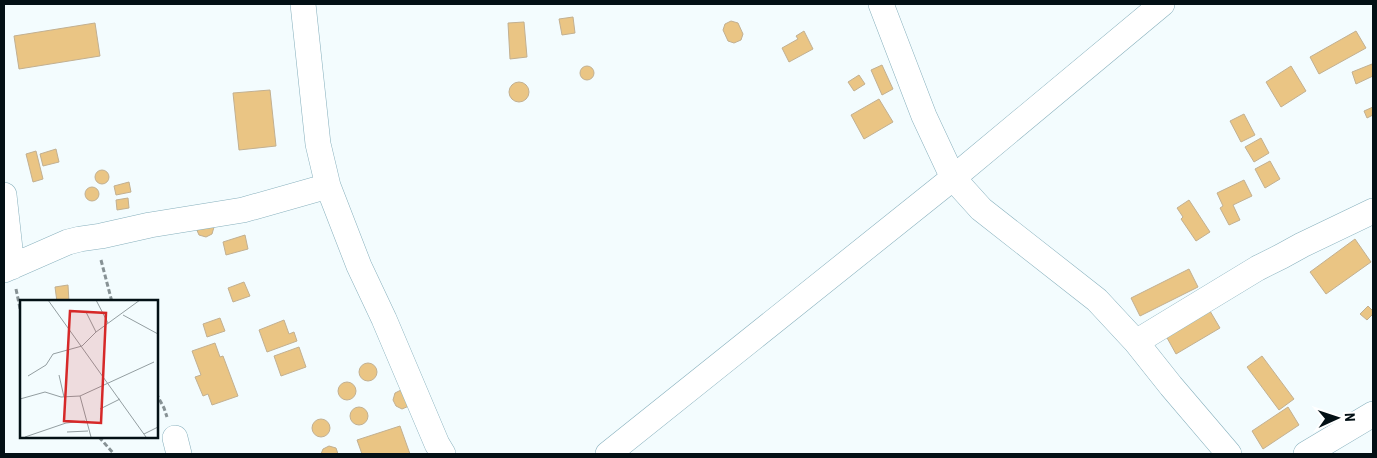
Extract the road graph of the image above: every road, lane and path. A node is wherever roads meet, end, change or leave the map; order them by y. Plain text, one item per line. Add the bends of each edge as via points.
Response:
1 (304, 4) edge
2 (881, 4) edge
3 (1162, 4) edge
4 (953, 178) junction
5 (328, 186) junction
6 (4, 195) edge
7 (1373, 211) edge
8 (101, 236) junction
9 (8, 268) edge
10 (111, 300) edge
11 (1136, 342) junction
12 (1373, 414) edge
13 (100, 438) edge
14 (114, 454) edge
15 (443, 454) edge
16 (608, 454) edge
17 (1229, 454) edge
18 (1306, 454) edge

1 - 5 street via 318,144
2 - 4 street via 924,116
3 - 4 street
4 - 11 street via 981,209 1097,300
4 - 16 street
5 - 8 street via 243,210
5 - 15 street via 359,266
6 - 9 street
7 - 11 street via 1258,268
8 - 9 street via 68,242
8 - 10 path via 100,258
11 - 17 street
12 - 18 street
13 - 14 path

